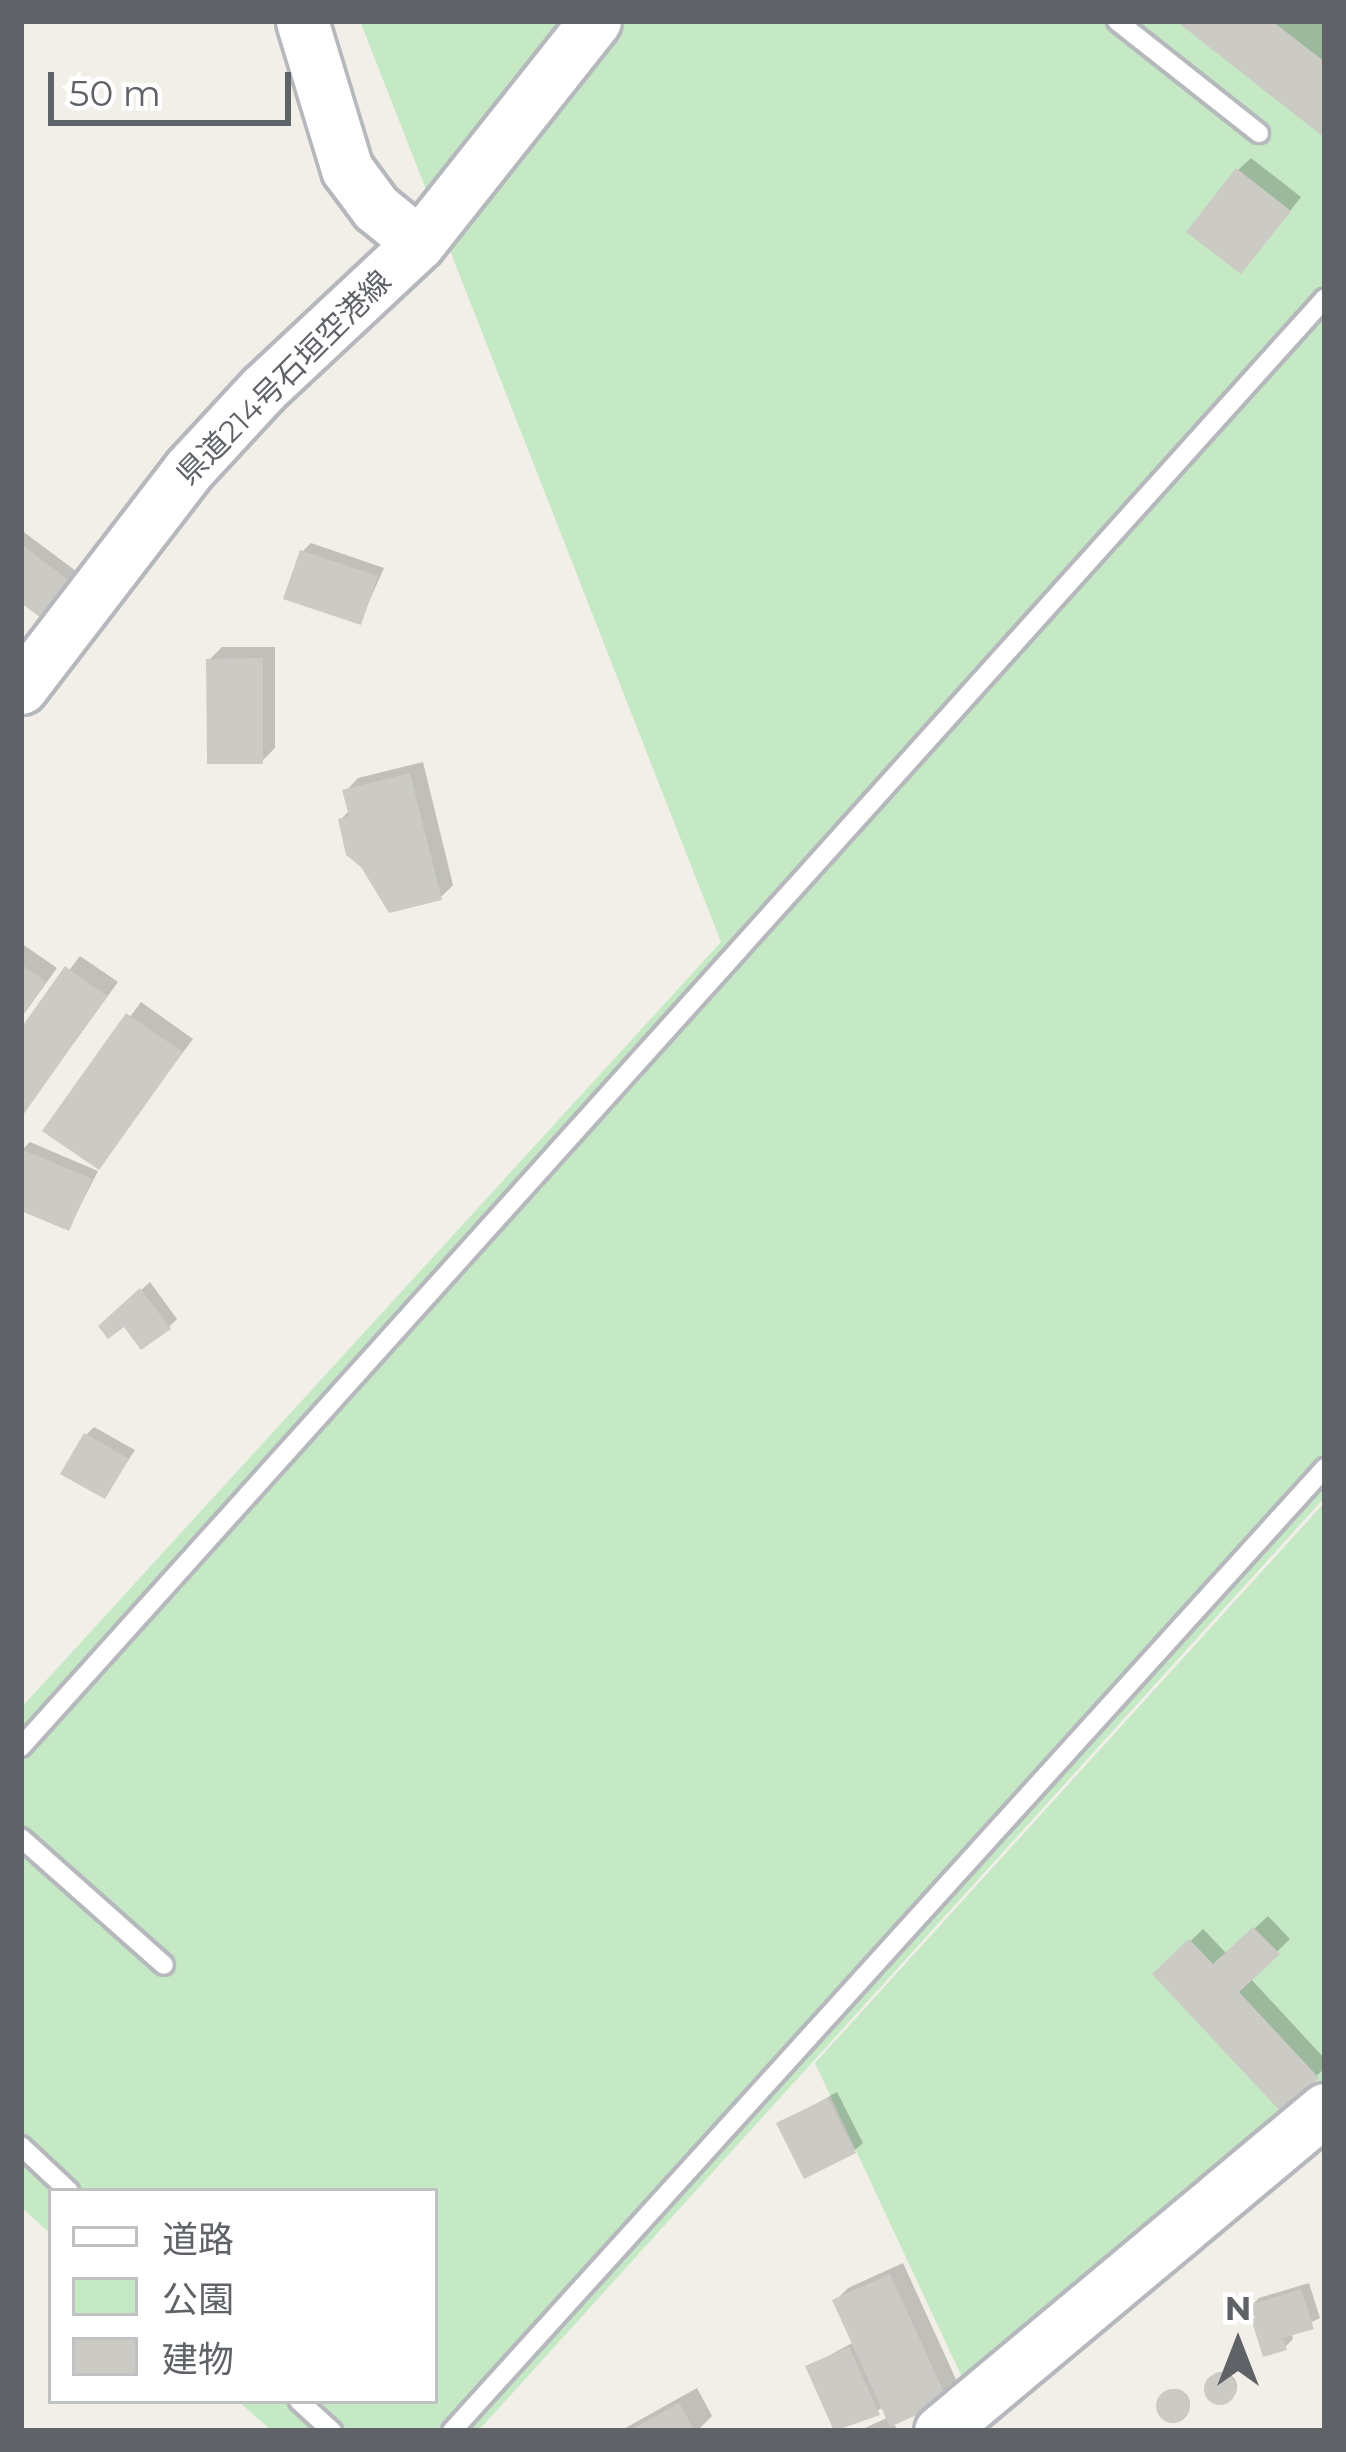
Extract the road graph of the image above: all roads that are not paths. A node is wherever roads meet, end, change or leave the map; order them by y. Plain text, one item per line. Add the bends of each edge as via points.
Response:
1 (302, 21) edge
2 (595, 21) edge
3 (1117, 21) edge
4 (1259, 133) dead end
5 (419, 243) junction
6 (1325, 298) edge
7 (21, 688) edge
8 (1325, 1468) edge
9 (21, 1747) edge
10 (21, 1838) edge
11 (164, 1965) dead end
12 (1325, 2108) edge
13 (21, 2146) edge
14 (66, 2188) edge
15 (302, 2404) edge
16 (332, 2431) edge
17 (452, 2431) edge
18 (940, 2431) edge

1 - 5 main road via 347,169 376,208
2 - 5 main road, 県道214号石垣空港線
3 - 4 lane
5 - 7 main road, 県道214号石垣空港線 via 189,469
6 - 9 lane
8 - 17 lane
10 - 11 lane
12 - 18 main road
13 - 14 lane
15 - 16 lane

